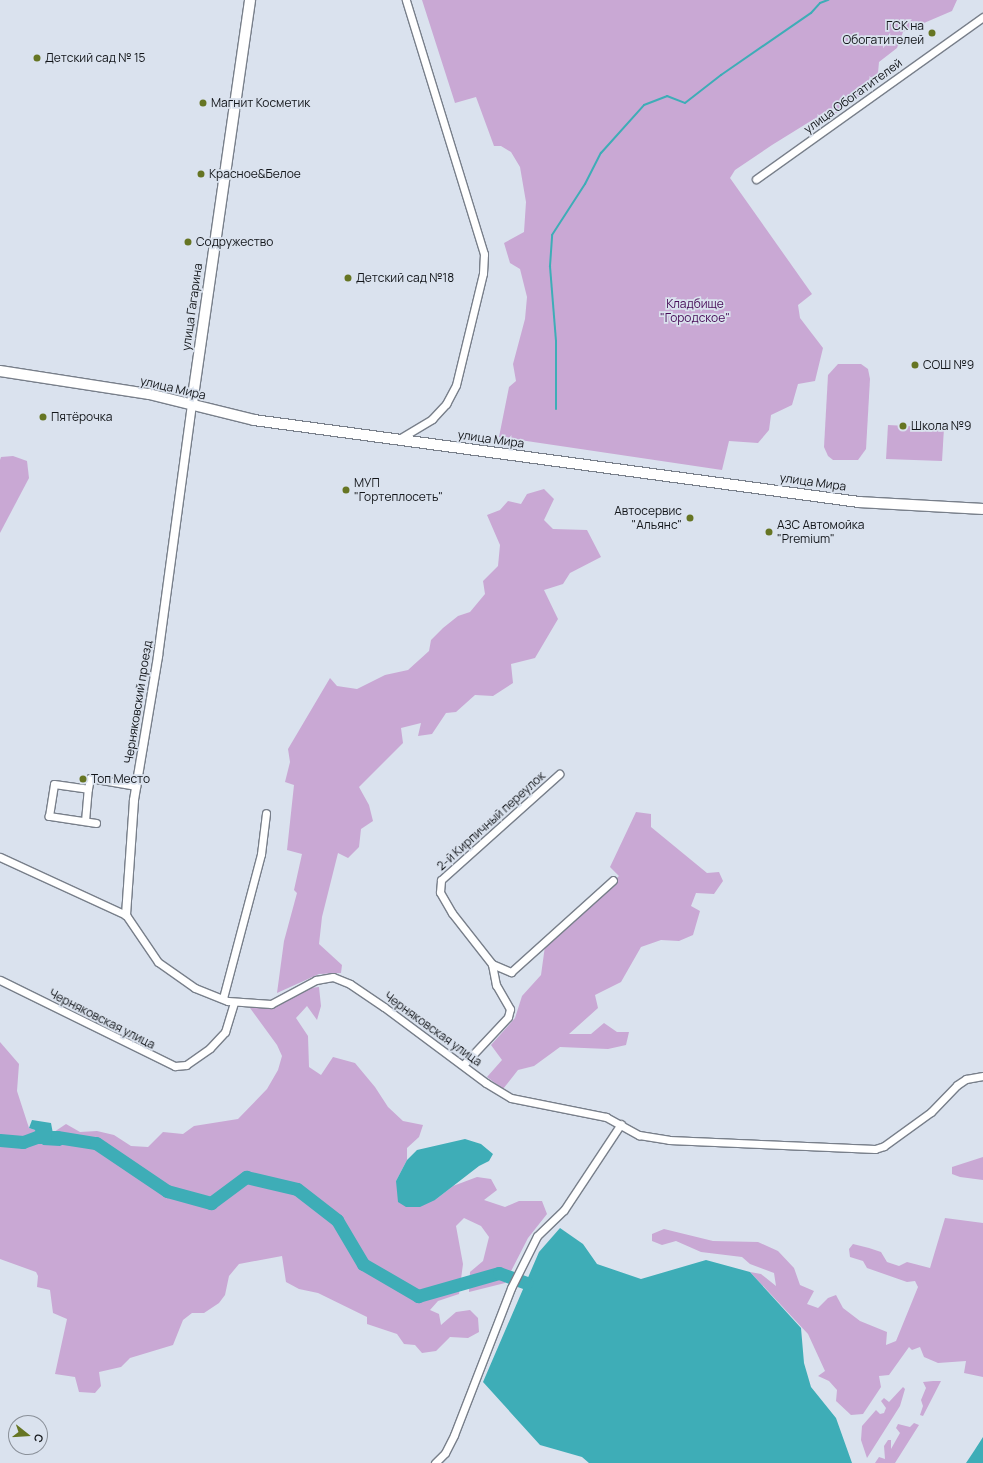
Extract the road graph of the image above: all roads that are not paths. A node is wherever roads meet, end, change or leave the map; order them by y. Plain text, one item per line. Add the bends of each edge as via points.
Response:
1 (250, 0) edge
2 (406, 0) edge
3 (983, 17) edge
4 (756, 179) dead end
5 (0, 371) edge
6 (192, 404) junction
7 (399, 439) junction
8 (983, 509) edge
9 (559, 774) dead end
10 (136, 786) junction
11 (88, 789) junction
12 (266, 814) dead end
13 (85, 821) junction
14 (96, 823) dead end
15 (0, 857) edge
16 (613, 880) dead end
17 (126, 915) junction
18 (492, 964) junction
19 (0, 980) edge
20 (223, 998) junction
21 (234, 1002) junction
22 (464, 1064) junction
23 (983, 1076) edge
24 (621, 1124) junction
25 (435, 1463) edge

1 - 6 main road, улица Гагарина
2 - 7 street via 484,254 483,273 456,385 446,404 432,419
3 - 4 street, улица Обогатителей
5 - 6 main road, улица Мира
6 - 7 main road, улица Мира via 254,420
6 - 10 street, Черняковский проезд via 158,656
7 - 8 main road, улица Мира via 859,502
9 - 18 street, 2-й Кирпичный переулок via 441,880 440,892 452,912
10 - 11 street via 90,778
10 - 17 street, Черняковский проезд
11 - 13 street
11 - 13 street via 54,784 48,816
12 - 20 street via 261,854
13 - 14 street
15 - 17 street
16 - 18 street via 511,972
17 - 20 street, Черняковская улица via 158,962 195,988
18 - 22 street via 496,985 510,1009 508,1017
19 - 21 street, Черняковская улица via 175,1066 186,1065 210,1048 225,1032
20 - 21 street, Черняковская улица
21 - 22 street, Черняковская улица via 270,1004 316,980 334,977 350,984
22 - 24 street, Черняковская улица via 486,1083 511,1098 606,1116
23 - 24 street, Черняковская улица via 966,1079 957,1085 931,1112 884,1146 875,1149 669,1140 639,1135
24 - 25 street via 564,1210 537,1236 527,1254 511,1288 454,1435 445,1453

